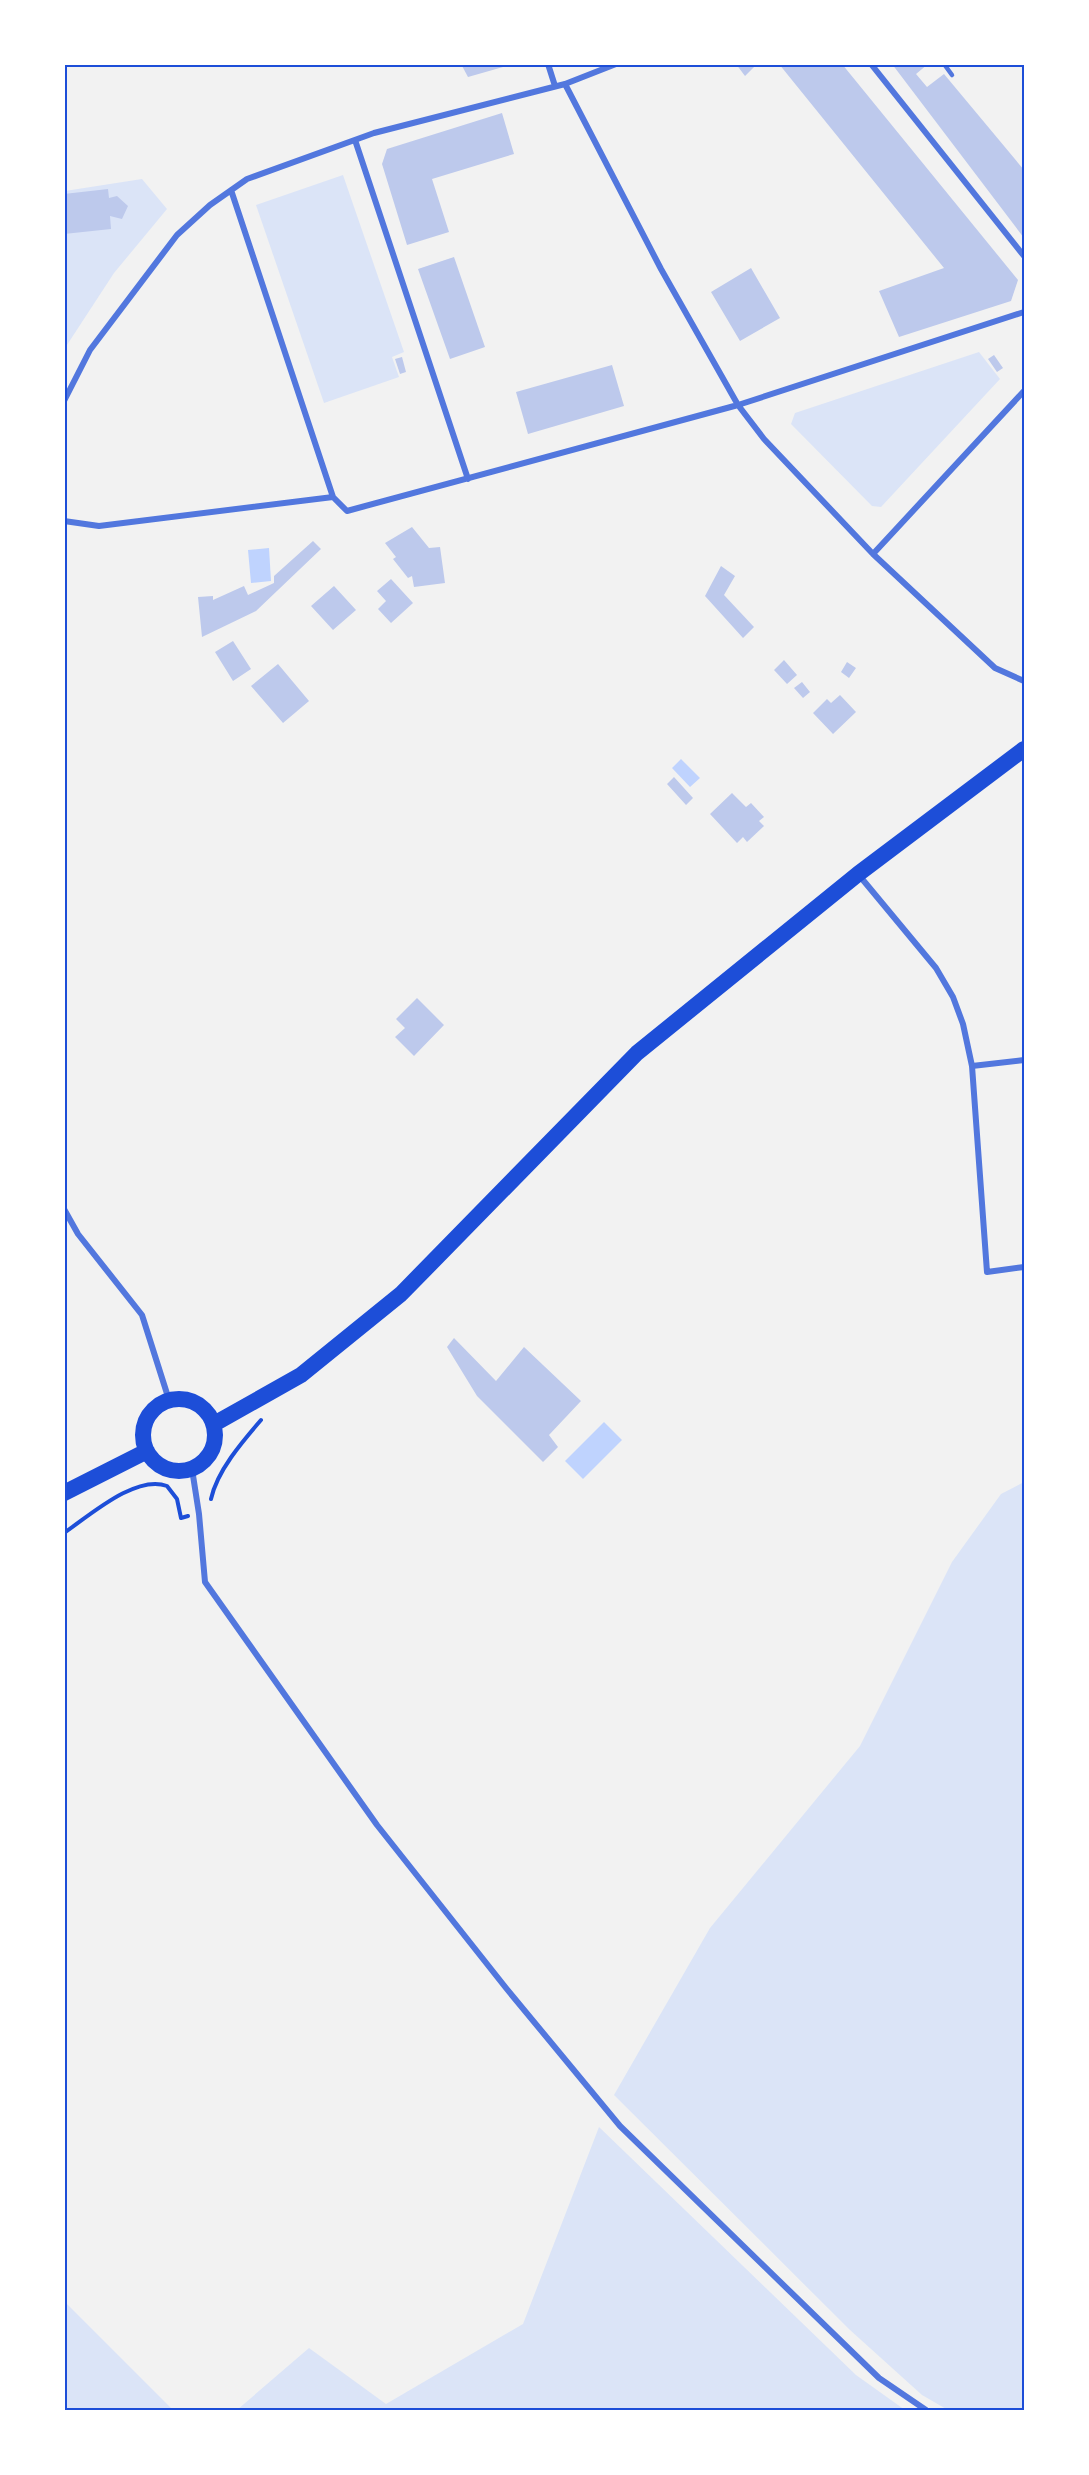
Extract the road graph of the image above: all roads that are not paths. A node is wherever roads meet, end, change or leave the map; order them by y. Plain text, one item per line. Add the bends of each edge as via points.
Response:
1 (548, 64) edge
2 (616, 64) edge
3 (871, 64) edge
4 (944, 64) edge
5 (952, 75) dead end
6 (565, 84) junction
7 (555, 86) junction
8 (355, 140) junction
9 (231, 190) junction
10 (1024, 256) edge
11 (1024, 312) edge
12 (1024, 391) edge
13 (64, 401) edge
14 (738, 405) junction
15 (468, 479) junction
16 (333, 498) junction
17 (64, 521) edge
18 (873, 554) junction
19 (1024, 681) edge
20 (1024, 749) edge
21 (858, 873) junction
22 (1024, 1060) edge
23 (972, 1066) junction
24 (64, 1209) edge
25 (1024, 1267) edge
26 (169, 1400) junction
27 (214, 1424) junction
28 (147, 1451) junction
29 (192, 1469) junction
30 (64, 1493) edge
31 (926, 2410) edge

1 - 7 street
2 - 6 street
3 - 10 street
4 - 5 lane
6 - 7 street
6 - 14 street via 661,269
7 - 8 street
8 - 9 street via 247,179
8 - 15 street
9 - 13 street via 171,243 90,350
9 - 16 street
11 - 14 street
12 - 18 street
14 - 15 street
14 - 18 street
15 - 16 street via 347,511
16 - 17 street via 99,526
18 - 19 street via 995,668
20 - 21 highway
21 - 23 street via 936,968 963,1024
21 - 27 highway via 637,1053 401,1294 301,1376
22 - 23 street
23 - 25 street via 987,1272
24 - 26 street via 78,1234 142,1315
26 - 27 highway via 187,1399 200,1404
26 - 28 highway via 154,1409 145,1422
27 - 29 highway via 216,1439 212,1452
28 - 29 highway via 169,1470
28 - 30 highway
29 - 31 street via 205,1582 377,1825 620,2126 879,2378

